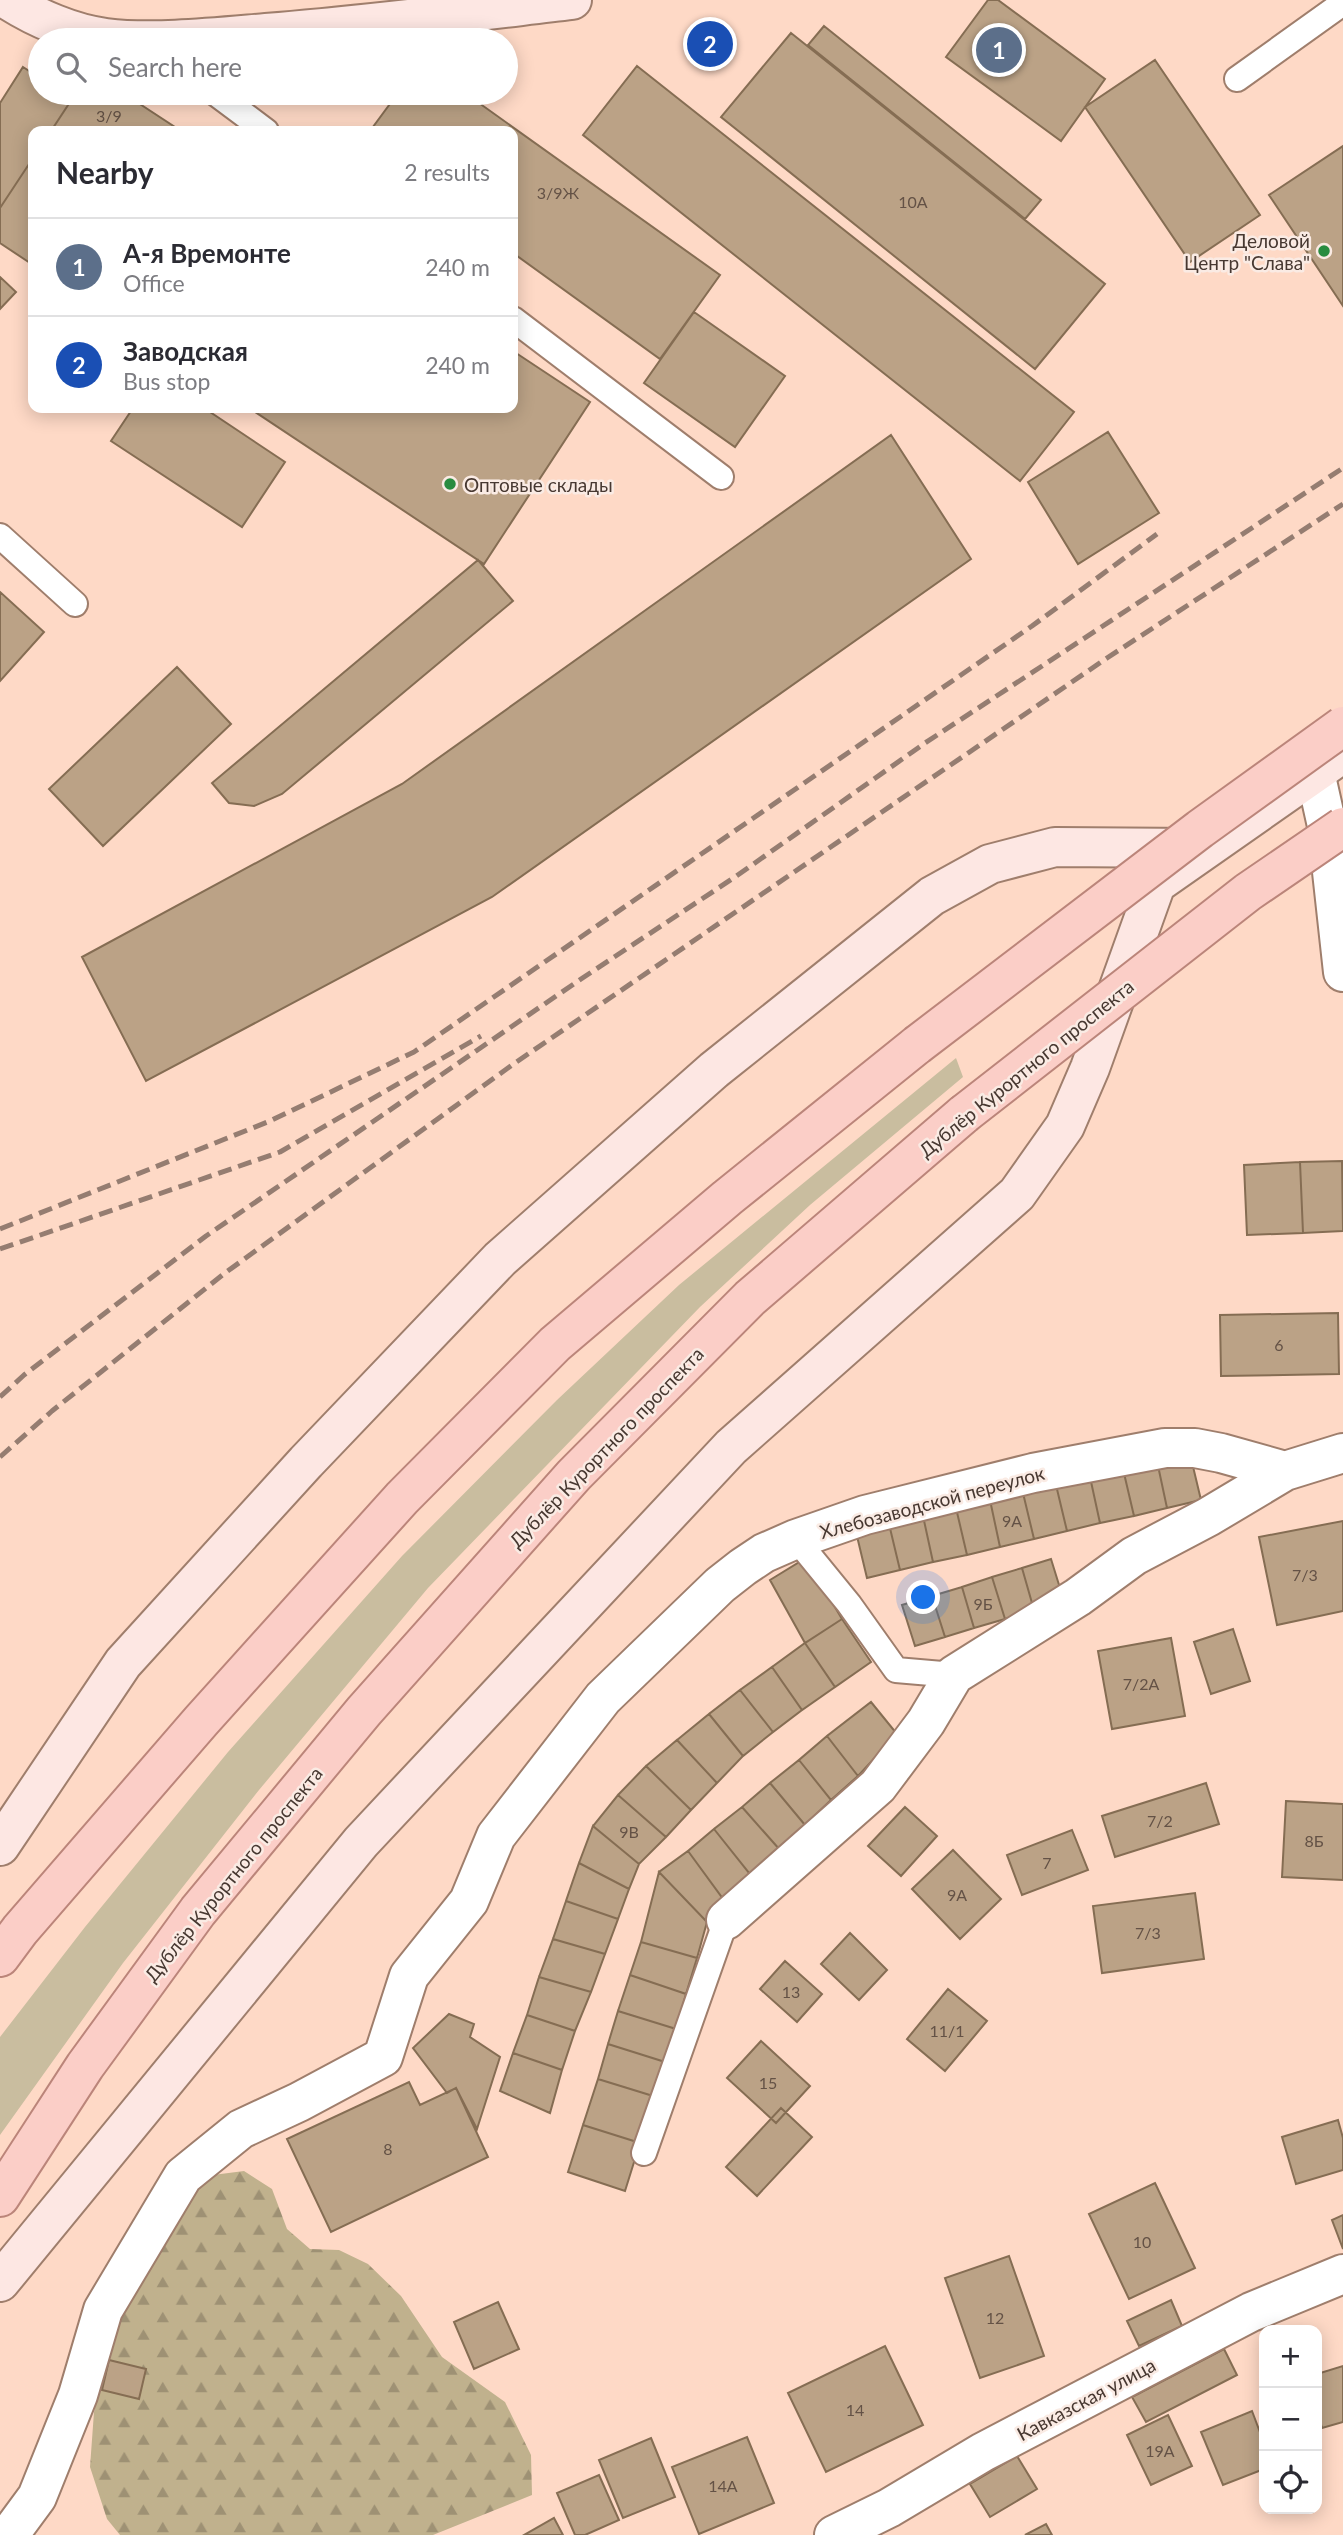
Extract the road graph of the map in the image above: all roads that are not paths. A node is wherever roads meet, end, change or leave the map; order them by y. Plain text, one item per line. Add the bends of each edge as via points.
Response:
1 (8, 0) edge
2 (572, 0) edge
3 (1343, 3) edge
4 (68, 28) edge
5 (322, 28) edge
6 (1237, 79) dead end
7 (231, 105) edge
8 (259, 126) edge
9 (518, 323) edge
10 (721, 477) dead end
11 (0, 536) edge
12 (75, 604) dead end
13 (1343, 726) edge
14 (1329, 762) edge
15 (1343, 827) edge
16 (1206, 848) junction
17 (1343, 972) edge
18 (1343, 1453) edge
19 (1285, 1471) junction
20 (796, 1539) junction
21 (954, 1675) junction
22 (0, 1846) edge
23 (726, 1920) joint
24 (0, 1957) edge
25 (645, 2153) dead end
26 (0, 2197) edge
27 (1343, 2274) edge
28 (0, 2282) edge
29 (9, 2535) edge
30 (834, 2535) edge

1 - 4 main road
2 - 5 main road
3 - 6 lane
7 - 8 lane
9 - 10 lane
11 - 12 lane
13 - 24 main road, bridge via 917,1045 555,1344 384,1518 201,1721
14 - 16 main road
14 - 17 street via 1327,826
15 - 26 main road, Дублёр Курортного проспекта, bridge via 1248,892 964,1114 750,1298 575,1475 373,1701 198,1912 85,2066
16 - 22 main road via 1055,847 990,864 932,896 714,1070 500,1259 306,1462 123,1662
16 - 28 main road via 1156,884 1065,1126 1017,1194 731,1447 361,1842
18 - 19 street
19 - 20 street, Хлебозаводской переулок via 1195,1448 1164,1448 1033,1473 865,1515
19 - 21 street via 1134,1556
20 - 21 lane via 896,1670
20 - 29 street, Хлебозаводской переулок via 764,1553 720,1585 603,1699 496,1836 468,1901 409,1976 383,2057 241,2129 183,2176 103,2310 78,2395 37,2497
21 - 23 street via 878,1786
23 - 25 lane
27 - 30 street, Кавказская улица via 1251,2312

